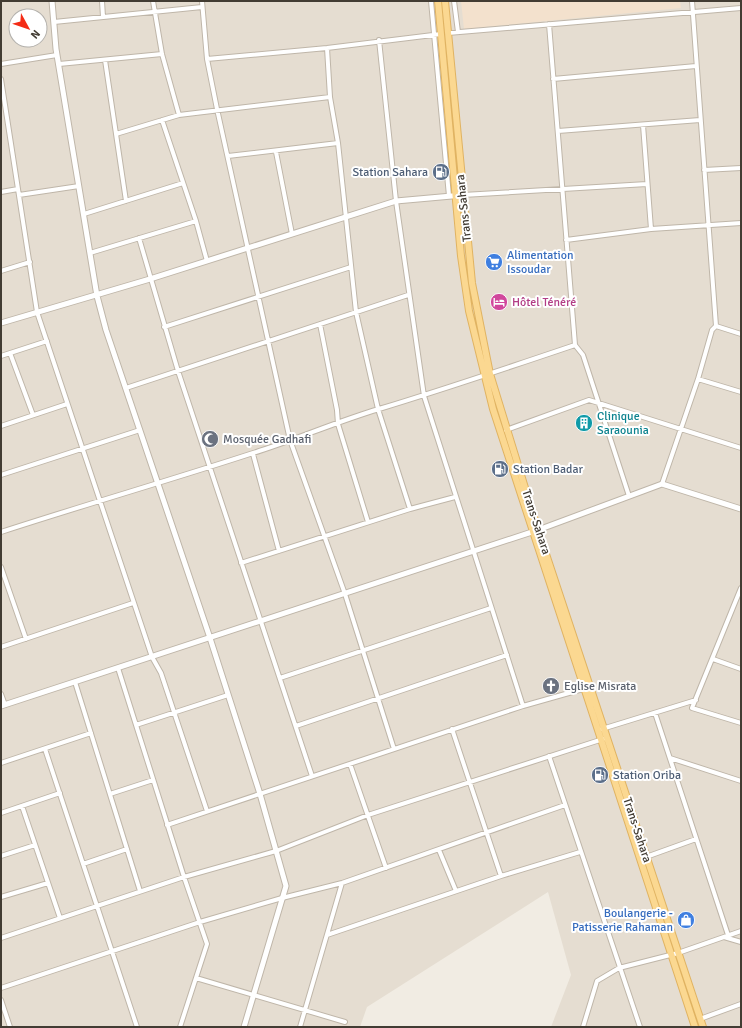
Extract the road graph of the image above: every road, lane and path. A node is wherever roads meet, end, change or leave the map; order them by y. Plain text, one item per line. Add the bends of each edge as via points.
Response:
1 (52, 1) edge
2 (102, 1) edge
3 (153, 1) edge
4 (202, 1) edge
5 (431, 1) edge
6 (438, 1) edge
7 (445, 1) edge
8 (454, 1) edge
9 (692, 1) edge
10 (202, 7) junction
11 (741, 8) edge
12 (155, 12) junction
13 (693, 12) junction
14 (103, 17) junction
15 (54, 22) junction
16 (549, 24) junction
17 (458, 32) junction
18 (448, 33) junction
19 (438, 34) junction
20 (379, 40) junction
21 (327, 48) junction
22 (162, 54) junction
23 (57, 55) junction
24 (207, 59) junction
25 (105, 60) junction
26 (1, 64) edge
27 (59, 64) junction
28 (696, 66) junction
29 (1, 79) edge
30 (553, 79) junction
31 (330, 97) junction
32 (217, 109) junction
33 (179, 114) junction
34 (162, 120) junction
35 (700, 120) junction
36 (643, 125) junction
37 (558, 131) junction
38 (116, 134) junction
39 (338, 143) junction
40 (276, 152) junction
41 (228, 156) junction
42 (741, 168) edge
43 (704, 170) junction
44 (183, 183) junction
45 (647, 184) junction
46 (79, 186) junction
47 (562, 188) junction
48 (18, 189) junction
49 (1, 192) edge
50 (19, 195) junction
51 (463, 195) junction
52 (452, 196) junction
53 (126, 201) junction
54 (396, 201) junction
55 (84, 214) junction
56 (344, 217) junction
57 (196, 221) junction
58 (741, 223) edge
59 (708, 226) junction
60 (651, 229) junction
61 (292, 234) junction
62 (139, 238) junction
63 (566, 240) junction
64 (247, 249) junction
65 (90, 253) junction
66 (207, 261) junction
67 (30, 262) junction
68 (351, 267) junction
69 (1, 271) edge
70 (150, 279) junction
71 (258, 295) junction
72 (408, 295) junction
73 (97, 296) junction
74 (37, 312) junction
75 (356, 312) junction
76 (1, 323) edge
77 (320, 324) junction
78 (716, 326) junction
79 (164, 327) junction
80 (741, 334) edge
81 (47, 341) junction
82 (269, 341) junction
83 (575, 345) junction
84 (10, 353) junction
85 (1, 356) edge
86 (178, 371) junction
87 (488, 375) junction
88 (698, 379) junction
89 (126, 388) junction
90 (741, 392) edge
91 (424, 396) junction
92 (67, 404) junction
93 (599, 404) junction
94 (378, 409) junction
95 (33, 415) junction
96 (338, 424) junction
97 (1, 426) edge
98 (680, 429) junction
99 (140, 430) junction
100 (506, 430) junction
101 (290, 440) junction
102 (508, 445) junction
103 (741, 448) edge
104 (82, 449) junction
105 (253, 454) junction
106 (210, 467) junction
107 (1, 475) edge
108 (159, 484) junction
109 (662, 484) junction
110 (629, 496) junction
111 (455, 497) junction
112 (99, 500) junction
113 (410, 509) junction
114 (741, 510) edge
115 (368, 522) junction
116 (535, 531) junction
117 (1, 532) edge
118 (325, 536) junction
119 (279, 550) junction
120 (473, 552) junction
121 (241, 563) junction
122 (1, 567) edge
123 (741, 588) edge
124 (345, 594) junction
125 (133, 603) junction
126 (491, 608) junction
127 (260, 622) junction
128 (210, 638) junction
129 (26, 639) junction
130 (1, 647) edge
131 (363, 651) junction
132 (507, 655) junction
133 (152, 657) junction
134 (712, 659) junction
135 (582, 661) junction
136 (575, 662) junction
137 (118, 668) junction
138 (741, 669) edge
139 (280, 678) junction
140 (75, 682) junction
141 (584, 689) junction
142 (1, 694) edge
143 (228, 695) junction
144 (378, 699) junction
145 (696, 700) junction
146 (3, 706) edge
147 (523, 706) junction
148 (175, 712) junction
149 (655, 713) junction
150 (741, 723) edge
151 (136, 726) junction
152 (296, 726) junction
153 (452, 729) junction
154 (604, 729) junction
155 (598, 731) junction
156 (91, 733) junction
157 (607, 738) junction
158 (600, 740) junction
159 (45, 749) junction
160 (394, 749) junction
161 (549, 756) junction
162 (670, 758) junction
163 (1, 764) edge
164 (350, 764) junction
165 (312, 776) junction
166 (153, 780) junction
167 (741, 781) edge
168 (470, 782) junction
169 (60, 793) junction
170 (110, 794) junction
171 (260, 794) junction
172 (565, 805) junction
173 (22, 806) junction
174 (207, 811) junction
175 (1, 813) edge
176 (368, 815) junction
177 (167, 825) junction
178 (487, 833) junction
179 (696, 839) junction
180 (35, 845) junction
181 (640, 848) junction
182 (127, 849) junction
183 (438, 850) junction
184 (276, 851) junction
185 (580, 852) junction
186 (1, 856) edge
187 (646, 857) junction
188 (83, 864) junction
189 (386, 868) junction
190 (502, 876) junction
191 (184, 877) junction
192 (48, 883) junction
193 (342, 884) junction
194 (140, 891) junction
195 (456, 891) junction
196 (1, 897) edge
197 (282, 898) junction
198 (657, 901) junction
199 (97, 906) junction
200 (60, 918) junction
201 (200, 922) junction
202 (741, 930) edge
203 (327, 935) junction
204 (726, 936) junction
205 (1, 938) edge
206 (741, 942) edge
207 (112, 952) junction
208 (675, 954) junction
209 (619, 968) junction
210 (196, 978) junction
211 (1, 988) edge
212 (254, 995) junction
213 (1, 1000) edge
214 (741, 1004) edge
215 (304, 1011) junction
216 (700, 1019) junction
217 (345, 1022) dead end
218 (10, 1027) edge
219 (137, 1027) edge
220 (180, 1027) edge
221 (244, 1027) edge
222 (300, 1027) edge
223 (583, 1027) edge
224 (640, 1027) edge
225 (695, 1027) edge
226 (703, 1027) edge

1 - 15 street
2 - 14 street
3 - 12 street
4 - 10 street
5 - 19 street
6 - 19 main road, Trans-Sahara
7 - 18 main road, Trans-Sahara
8 - 17 street
9 - 13 street
10 - 12 street
10 - 24 street
11 - 13 street
12 - 14 street
12 - 22 street
13 - 16 street
13 - 28 street
14 - 15 street
15 - 23 street
16 - 17 street
16 - 30 street
17 - 18 street
18 - 51 main road, Trans-Sahara
19 - 20 street
19 - 52 main road, Trans-Sahara
20 - 21 street
20 - 54 street
21 - 24 street
21 - 31 street
22 - 25 street
22 - 33 street
23 - 26 street
23 - 27 street
24 - 32 street
25 - 27 street
25 - 38 street
27 - 46 street
28 - 30 street
28 - 35 street
29 - 48 street
30 - 37 street
31 - 32 street
31 - 39 street
32 - 33 street
32 - 41 street
33 - 34 street
34 - 38 street
34 - 44 street
35 - 36 street
35 - 43 street
36 - 37 street
36 - 45 street
37 - 47 street
38 - 53 street
39 - 40 street
39 - 56 street
40 - 41 street
40 - 61 street
41 - 64 street
42 - 43 street
43 - 59 street
44 - 53 street
44 - 57 street
45 - 47 street
45 - 60 street
46 - 50 street
46 - 55 street
47 - 51 street
47 - 63 street
48 - 49 street
48 - 50 street
50 - 67 street
51 - 52 street
51 - 87 main road, Trans-Sahara via 472,283
52 - 54 street
52 - 87 main road, Trans-Sahara via 469,310
53 - 55 street
54 - 56 street
54 - 72 street
55 - 65 street
56 - 61 street
56 - 68 street
57 - 62 street
57 - 66 street
58 - 59 street
59 - 60 street
59 - 78 street
60 - 63 street
61 - 64 street
62 - 65 street
62 - 70 street
63 - 83 street
64 - 66 street
64 - 71 street
65 - 73 street
66 - 70 street
67 - 69 street
67 - 74 street
68 - 71 street
68 - 75 street
70 - 73 street
70 - 79 street
71 - 79 street
71 - 82 street
72 - 75 street
72 - 91 street
73 - 74 street
73 - 89 street
74 - 76 street
74 - 81 street
75 - 77 street
75 - 94 street
77 - 82 street
77 - 96 street
78 - 80 street
78 - 88 street via 712,330
79 - 86 street
81 - 84 street
81 - 92 street
82 - 86 street
82 - 101 street
83 - 87 street
83 - 93 street via 583,354
84 - 85 street
84 - 95 street
86 - 89 street
86 - 106 street
87 - 91 street
87 - 100 main road, Trans-Sahara
87 - 102 main road, Trans-Sahara
88 - 90 street
88 - 98 street
89 - 99 street
91 - 94 street
91 - 111 street
92 - 95 street
92 - 104 street
93 - 98 street
93 - 100 street via 589,400
93 - 110 street
94 - 96 street
94 - 113 street
95 - 97 street
96 - 101 street
96 - 115 street
98 - 103 street
98 - 109 street
99 - 104 street
99 - 108 street
100 - 102 main road, Trans-Sahara
101 - 105 street
101 - 118 street
102 - 116 main road, Trans-Sahara
104 - 107 street
104 - 112 street
105 - 106 street
105 - 119 street
106 - 108 street
106 - 121 street
108 - 112 street
108 - 128 street
109 - 110 street
109 - 114 street
110 - 116 street
111 - 113 street
111 - 120 street
112 - 117 street
112 - 125 street
113 - 115 street
115 - 118 street
116 - 120 street
116 - 135 main road, Trans-Sahara
116 - 136 main road, Trans-Sahara
118 - 119 street
118 - 124 street
119 - 121 street
120 - 124 street
120 - 126 street
121 - 127 street
122 - 129 street
123 - 134 street
124 - 127 street
124 - 131 street
125 - 129 street
125 - 133 street
126 - 131 street
126 - 132 street
127 - 128 street
127 - 139 street
128 - 133 street
128 - 143 street
129 - 130 street
131 - 139 street
131 - 144 street
132 - 144 street
132 - 147 street
133 - 137 street
133 - 148 street via 161,673
134 - 138 street
134 - 145 street
135 - 136 main road
135 - 154 main road, Trans-Sahara
136 - 141 main road, Trans-Sahara
137 - 140 street
137 - 151 street
139 - 152 street
140 - 146 street
140 - 156 street
141 - 147 street
141 - 155 main road, Trans-Sahara
142 - 146 street
143 - 148 street
143 - 171 street
144 - 152 street
144 - 160 street
145 - 149 street
145 - 150 street via 692,708
147 - 153 street
148 - 151 street
148 - 174 street
149 - 154 street
149 - 162 street
151 - 166 street
152 - 165 street
153 - 160 street
153 - 168 street
154 - 155 street
154 - 157 main road, Trans-Sahara
155 - 158 main road, Trans-Sahara
156 - 159 street
156 - 170 street
157 - 158 street
157 - 181 main road, Trans-Sahara
158 - 161 street
158 - 181 main road, Trans-Sahara
159 - 163 street
159 - 169 street
160 - 164 street
161 - 168 street
161 - 172 street
162 - 167 street
162 - 179 street
164 - 165 street
164 - 176 street
165 - 171 street
166 - 170 street
166 - 177 street
168 - 176 street
168 - 178 street
169 - 173 street
169 - 188 street
170 - 182 street
171 - 174 street
171 - 184 street
172 - 178 street
172 - 185 street
173 - 175 street
173 - 180 street
174 - 177 street
176 - 184 street
176 - 189 street
177 - 191 street
178 - 183 street
178 - 190 street
179 - 187 street
179 - 204 street
180 - 186 street
180 - 192 street
181 - 187 main road, Trans-Sahara
181 - 198 main road, Trans-Sahara
182 - 188 street
182 - 194 street
183 - 189 street
183 - 195 street
184 - 191 street
184 - 197 street via 286,886
185 - 190 street
185 - 209 street
187 - 198 main road, Trans-Sahara
188 - 199 street
189 - 193 street
190 - 195 street
191 - 194 street
191 - 201 street
192 - 196 street
192 - 200 street
193 - 197 street
193 - 203 street
194 - 199 street
195 - 203 street
197 - 201 street
197 - 212 street
198 - 208 main road, Trans-Sahara
199 - 200 street
199 - 207 street
200 - 205 street
201 - 207 street
201 - 210 street via 207,944
202 - 204 street
203 - 215 street
204 - 206 street
204 - 208 street
207 - 211 street
207 - 219 street
208 - 209 street
208 - 216 main road, Trans-Sahara
208 - 225 main road, Trans-Sahara
209 - 223 street via 597,981
209 - 224 street
210 - 212 street
210 - 220 street
212 - 215 street
212 - 221 street
213 - 218 street
214 - 216 street
215 - 217 street
215 - 222 street
216 - 226 main road, Trans-Sahara

